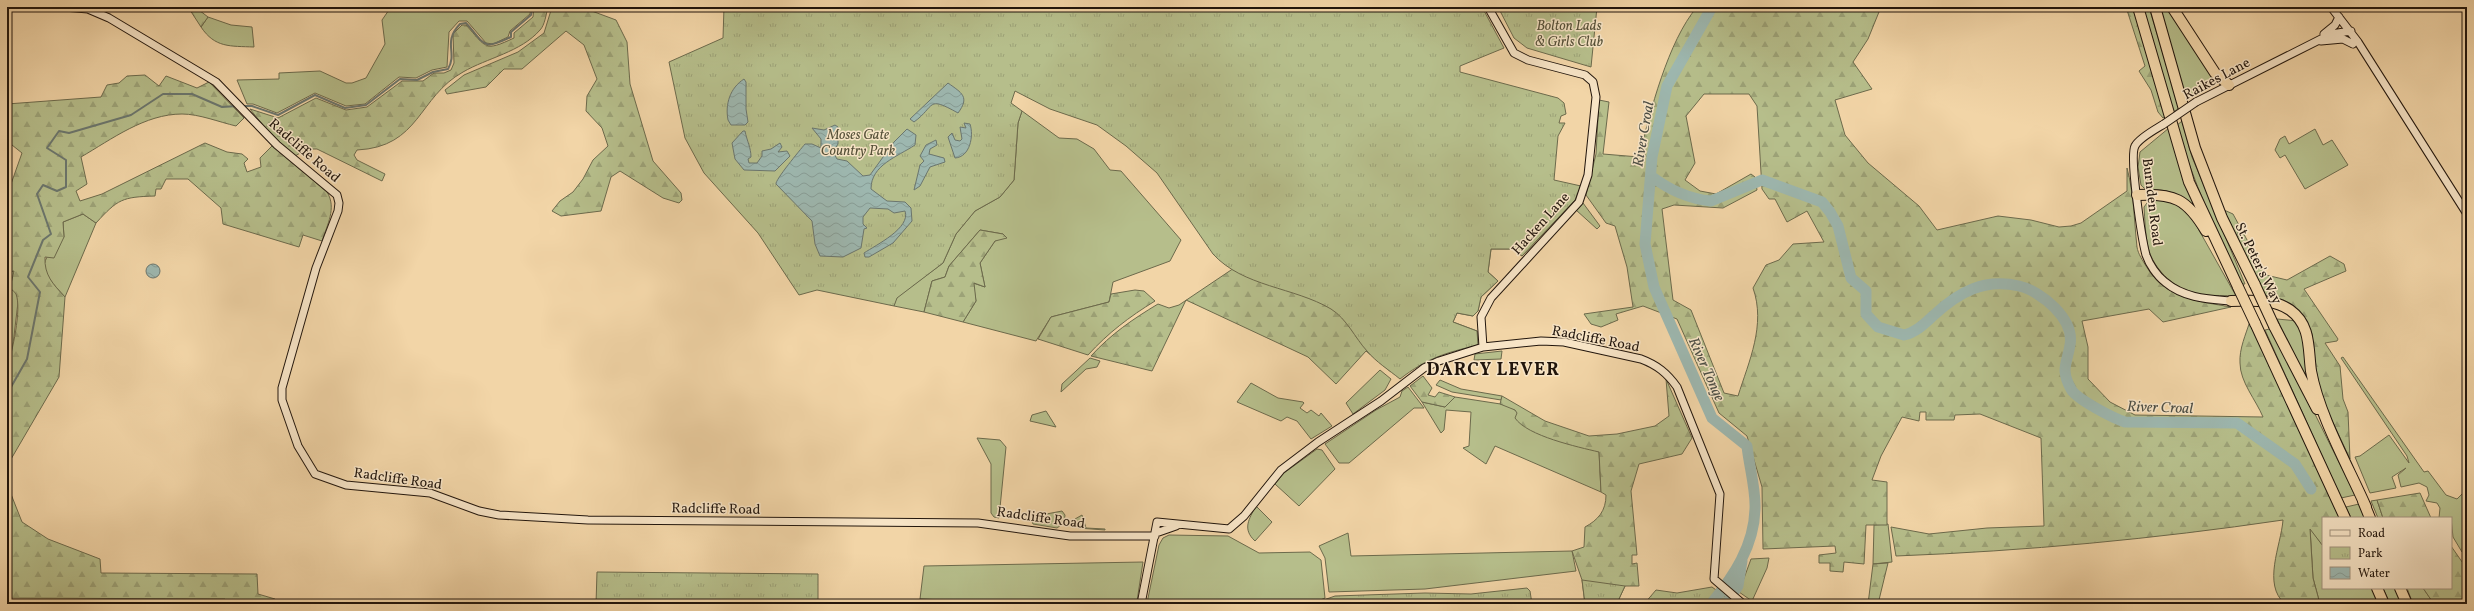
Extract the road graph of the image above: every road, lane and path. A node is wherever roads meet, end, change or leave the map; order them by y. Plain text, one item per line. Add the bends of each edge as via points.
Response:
1 (64, 7) edge
2 (1488, 7) edge
3 (2138, 7) edge
4 (2155, 7) edge
5 (2172, 7) edge
6 (2331, 7) edge
7 (2341, 19) junction
8 (2349, 31) junction
9 (2313, 42) junction
10 (2353, 44) junction
11 (2376, 73) junction
12 (2229, 85) junction
13 (2135, 145) joint
14 (2137, 195) junction
15 (2466, 211) edge
16 (2237, 284) junction
17 (2231, 301) joint
18 (1483, 347) junction
19 (2366, 507) junction
20 (2345, 517) edge
21 (2370, 517) edge
22 (1181, 525) junction
23 (1155, 535) junction
24 (2377, 589) edge
25 (2400, 589) edge
26 (1141, 601) edge
27 (1741, 602) edge
28 (2384, 604) edge
29 (2407, 604) edge

1 - 23 main road, Radcliffe Road via 88,9 109,18 216,82 277,145 336,195 338,211 316,268 282,388 282,400 304,459 315,474 346,485 430,493 479,511 499,515 588,520 978,522 1070,536
2 - 18 main road, Hacken Lane via 1507,43 1518,56 1580,73 1593,82 1596,97 1588,175 1579,202 1491,298 1481,317
3 - 16 highway, St. Peter's Way via 2190,182
4 - 19 highway, St. Peter's Way, bridge via 2195,148 2222,218
5 - 12 highway via 2215,73
6 - 7 main road
7 - 8 main road
7 - 9 main road, Raikes Lane
8 - 9 main road, Raikes Lane via 2331,34
8 - 10 main road
8 - 11 main road
9 - 10 main road, Raikes Lane via 2343,39
9 - 12 main road, Raikes Lane
10 - 11 main road
11 - 15 main road
12 - 13 main road, Raikes Lane, bridge via 2196,102
13 - 14 main road, Burnden Road via 2133,153
14 - 16 highway via 2170,196 2190,207
14 - 17 main road, Burnden Road via 2147,257 2164,281 2192,296
16 - 20 highway, St. Peter's Way, bridge
17 - 19 highway via 2274,302 2290,310 2302,321 2308,338 2311,370 2319,400
18 - 22 main road, Radcliffe Road via 1446,359 1419,372 1281,470 1235,526 1222,530
18 - 27 main road, Radcliffe Road via 1541,341 1564,342 1641,359 1653,363 1664,371 1677,387 1720,494 1714,579
19 - 21 highway, St. Peter's Way
22 - 23 main road, Radcliffe Road
22 - 23 main road, Radcliffe Road via 1157,522
23 - 26 main road
24 - 28 highway
25 - 29 highway

